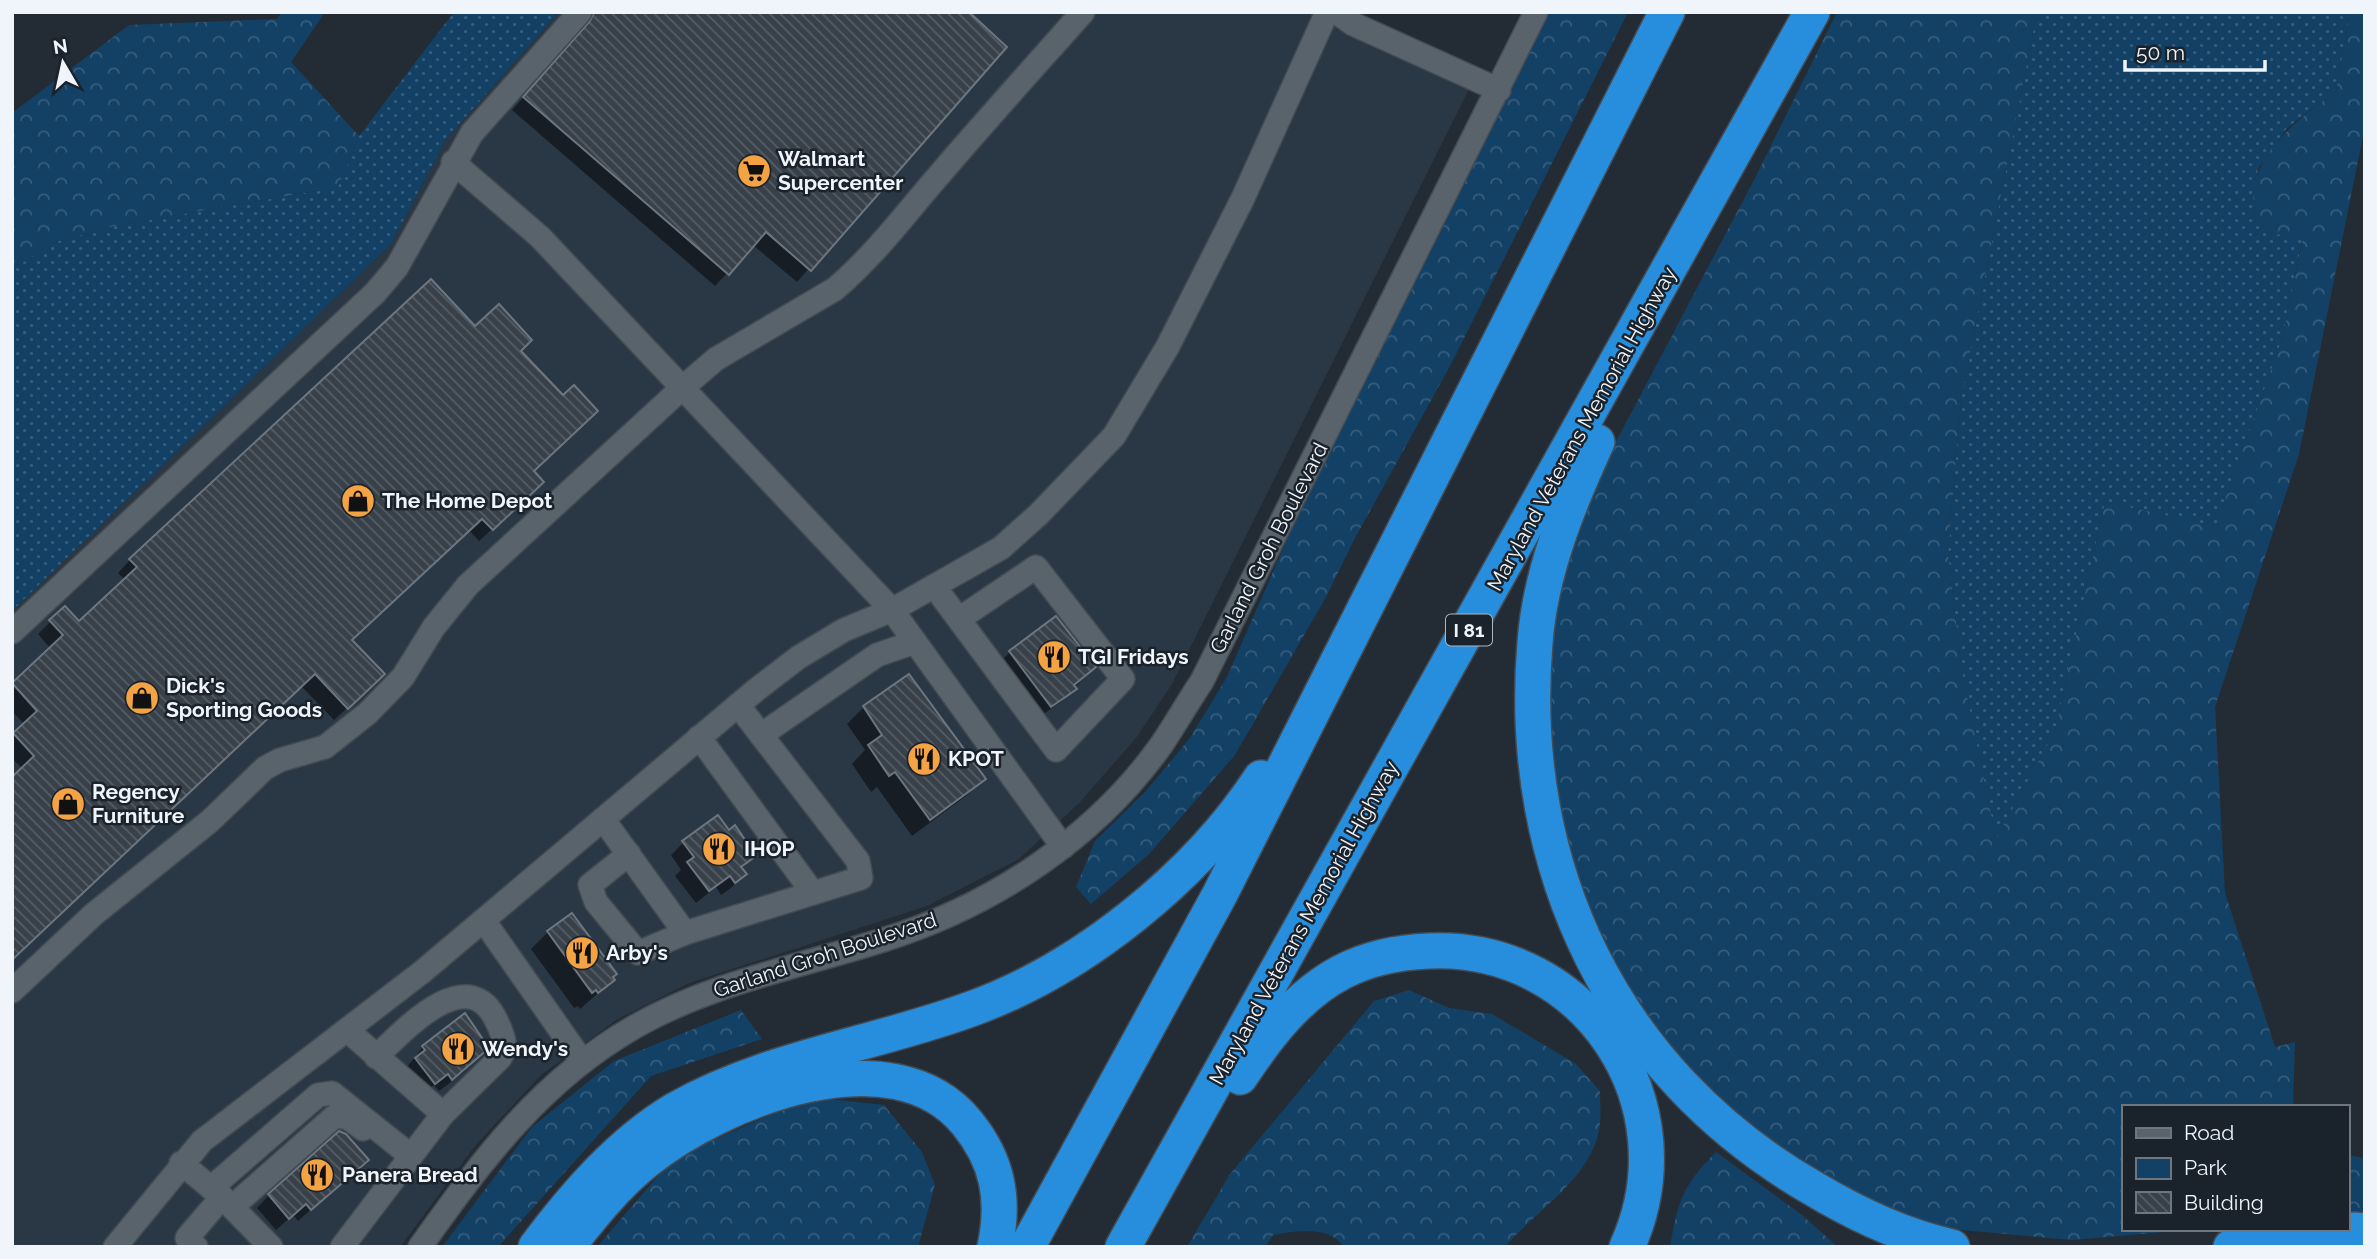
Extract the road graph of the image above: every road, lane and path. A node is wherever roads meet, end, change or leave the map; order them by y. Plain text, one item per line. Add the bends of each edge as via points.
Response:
1 (580, 12) edge
2 (1083, 12) edge
3 (1327, 12) edge
4 (1336, 12) edge
5 (1536, 12) edge
6 (1667, 12) edge
7 (1812, 12) edge
8 (1499, 90) junction
9 (453, 162) junction
10 (1691, 233) junction
11 (681, 388) junction
12 (1012, 539) junction
13 (1036, 568) junction
14 (934, 586) junction
15 (1378, 587) junction
16 (892, 610) junction
17 (960, 618) junction
18 (12, 632) edge
19 (915, 642) junction
20 (738, 705) junction
21 (761, 735) junction
22 (699, 737) junction
23 (603, 819) junction
24 (1063, 847) junction
25 (629, 854) junction
26 (813, 892) junction
27 (484, 921) junction
28 (685, 933) junction
29 (12, 991) edge
30 (347, 1030) junction
31 (376, 1057) junction
32 (582, 1061) junction
33 (443, 1114) junction
34 (402, 1149) junction
35 (181, 1163) junction
36 (222, 1197) junction
37 (2347, 1231) edge
38 (115, 1247) edge
39 (196, 1247) edge
40 (271, 1247) edge
41 (342, 1247) edge
42 (420, 1247) edge
43 (536, 1247) edge
44 (567, 1247) edge
45 (995, 1247) edge
46 (1027, 1247) edge
47 (1123, 1247) edge
48 (1129, 1247) edge
49 (1627, 1247) edge
50 (1952, 1247) edge
51 (2231, 1247) edge

1 - 9 street via 472,132
2 - 11 street via 850,277 716,359
3 - 12 street via 1243,198 1144,391 1114,436
4 - 8 street
5 - 8 street, Garland Groh Boulevard
6 - 15 highway
7 - 10 highway, Maryland Veterans Memorial Highway / I 81
8 - 24 street, Garland Groh Boulevard via 1202,681 1161,745 1116,798
9 - 11 street via 540,237
9 - 18 street via 397,267 375,293
10 - 47 highway, Maryland Veterans Memorial Highway / I 81
10 - 50 highway via 1582,474 1544,584 1532,688 1544,827 1562,892 1612,993 1635,1030 1698,1102 1742,1142 1834,1201 1890,1227
11 - 16 street
11 - 29 street via 468,585 434,627 403,677 368,713 325,747 265,768 210,821 94,914
12 - 13 street
12 - 14 street
13 - 17 street
13 - 17 street via 1123,678 1056,750
14 - 16 street
14 - 17 street
15 - 43 highway via 1259,781 1226,825 1160,892 1117,927 1067,961 973,1009 763,1071 673,1111 593,1177
15 - 46 highway via 1220,894
16 - 19 street
16 - 20 street via 844,630 799,657
19 - 21 street via 877,654
19 - 24 street
20 - 21 street
20 - 22 street
21 - 26 street via 858,861 860,878
22 - 23 street
22 - 26 street
23 - 25 street
23 - 27 street
24 - 32 street, Garland Groh Boulevard via 1022,876 937,921 681,1003
25 - 28 street
25 - 28 street via 590,886 596,902 638,953
26 - 28 street
27 - 30 street
27 - 32 street
30 - 31 street
30 - 35 street via 202,1141
31 - 33 street
31 - 33 street via 446,1000 467,995 482,1001 493,1013 505,1050
32 - 42 street, Garland Groh Boulevard via 500,1138
33 - 34 street
34 - 36 street via 332,1093 318,1095
34 - 41 street
35 - 36 street
35 - 38 street
36 - 39 street via 187,1238
36 - 40 street
37 - 51 highway
44 - 45 highway via 608,1193 685,1134 769,1095 830,1081 874,1078 937,1096 960,1114 979,1138 1000,1190
48 - 49 highway via 1258,1050 1309,993 1380,957 1454,949 1494,956 1538,973 1571,995 1598,1022 1622,1059 1638,1098 1647,1145 1637,1223

